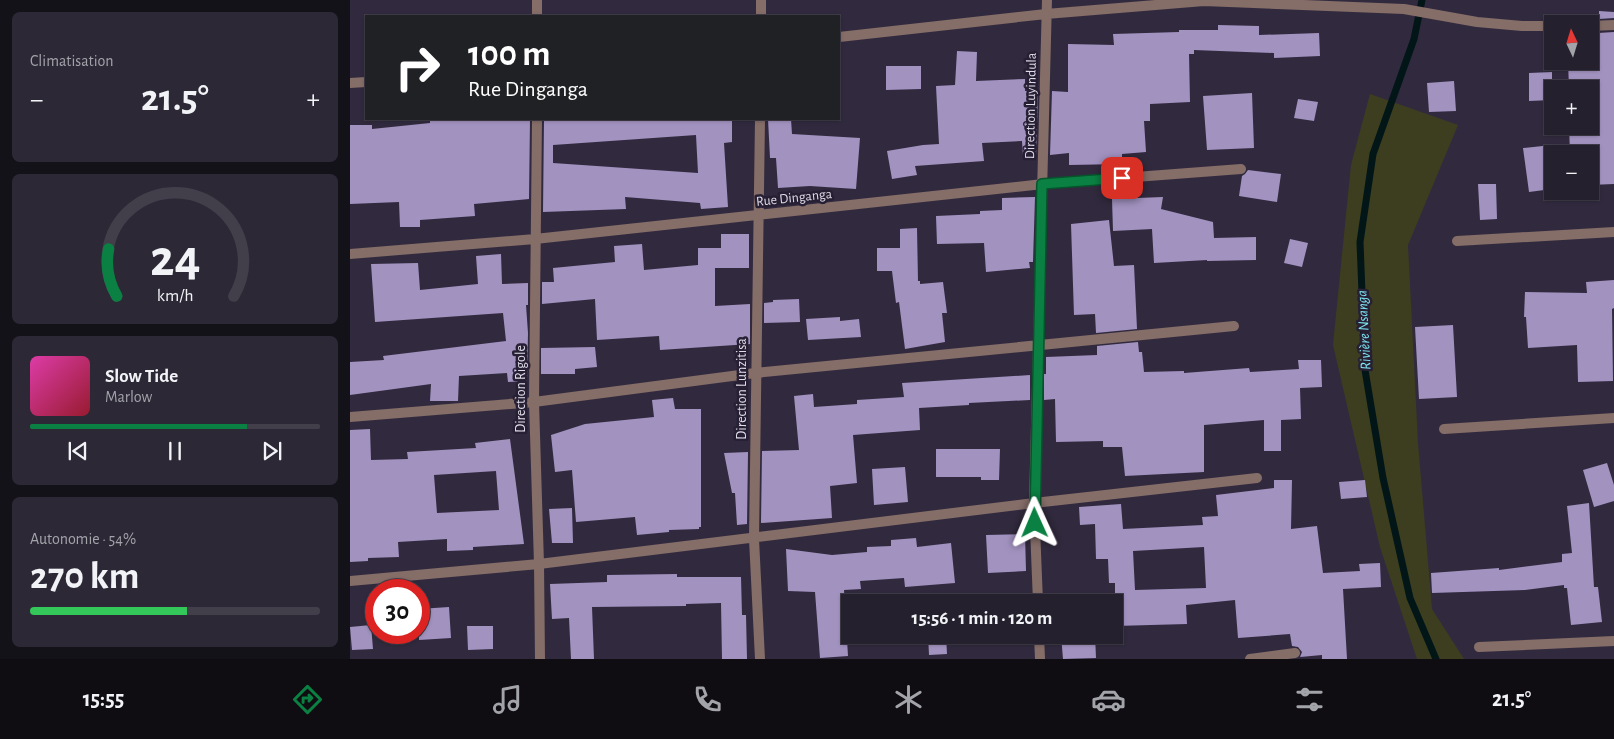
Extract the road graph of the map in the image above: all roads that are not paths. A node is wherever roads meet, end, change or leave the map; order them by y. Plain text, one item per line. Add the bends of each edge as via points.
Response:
1 (537, 0) edge
2 (761, 0) edge
3 (1047, 0) edge
4 (1046, 14) junction
5 (537, 15) edge
6 (761, 15) edge
7 (1544, 26) edge
8 (1599, 26) edge
9 (1614, 26) edge
10 (840, 37) edge
11 (365, 82) edge
12 (350, 83) edge
13 (537, 120) edge
14 (760, 120) edge
15 (1241, 169) dead end
16 (1042, 184) junction
17 (757, 216) junction
18 (1614, 232) edge
19 (535, 239) junction
20 (1457, 241) dead end
21 (350, 254) edge
22 (1234, 326) dead end
23 (1039, 346) junction
24 (755, 373) junction
25 (534, 402) junction
26 (350, 417) edge
27 (1614, 418) edge
28 (1444, 429) dead end
29 (1257, 478) dead end
30 (1034, 504) junction
31 (754, 538) junction
32 (539, 564) junction
33 (350, 581) edge
34 (1038, 594) edge
35 (1614, 642) edge
36 (1039, 644) edge
37 (1480, 647) dead end
38 (1295, 653) dead end
39 (540, 659) edge
40 (760, 659) edge
41 (1040, 659) edge
42 (1250, 659) edge

1 - 5 street
2 - 6 street
3 - 4 street, Direction Luyindula
4 - 7 street via 1204,1 1404,9 1477,22
4 - 10 street
4 - 16 street, Direction Luyindula
8 - 9 street
11 - 12 street
13 - 19 street, Direction Rigole
14 - 17 street, Direction Lunzitisa
15 - 16 street, Rue Dinganga
16 - 17 street, Rue Dinganga
16 - 23 street, Direction Luyindula
17 - 19 street, Rue Dinganga
17 - 24 street, Direction Lunzitisa
18 - 20 street
19 - 21 street, Rue Dinganga
19 - 25 street, Direction Rigole
22 - 23 street
23 - 24 street
23 - 30 street, Direction Luyindula
24 - 25 street
24 - 31 street, Direction Lunzitisa
25 - 26 street
25 - 32 street, Direction Rigole
27 - 28 street
29 - 30 street
30 - 31 street
30 - 34 street, Direction Luyindula
31 - 32 street
31 - 40 street, Direction Lunzitisa
32 - 33 street
32 - 39 street, Direction Rigole
35 - 37 street
36 - 41 street
38 - 42 street

